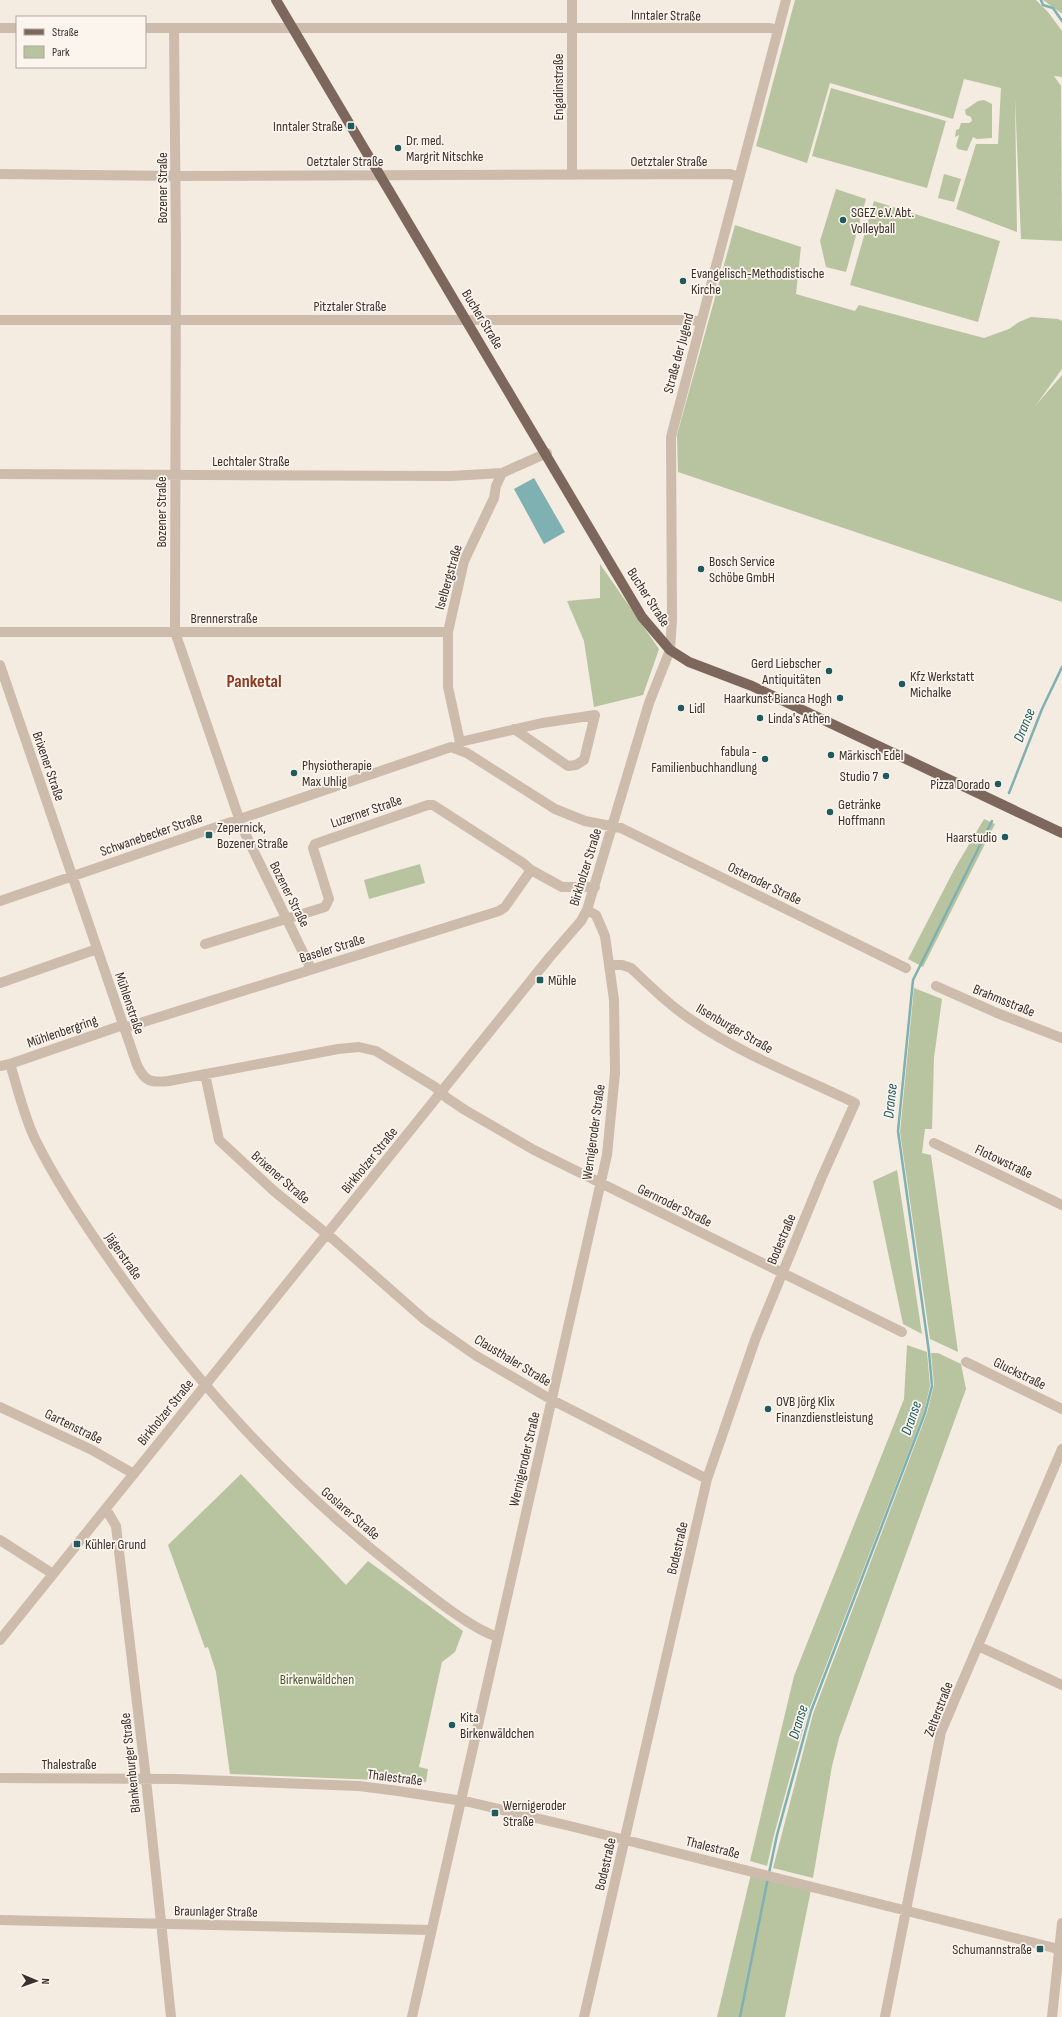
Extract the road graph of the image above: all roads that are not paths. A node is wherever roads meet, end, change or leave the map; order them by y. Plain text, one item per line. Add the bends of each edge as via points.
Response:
1 (276, 0) edge
2 (572, 0) edge
3 (786, 0) edge
4 (0, 28) edge
5 (16, 28) edge
6 (146, 28) edge
7 (174, 28) junction
8 (572, 28) junction
9 (293, 29) junction
10 (778, 30) junction
11 (0, 174) edge
12 (380, 175) junction
13 (572, 175) junction
14 (176, 176) junction
15 (739, 177) junction
16 (0, 320) edge
17 (176, 320) junction
18 (467, 320) junction
19 (700, 322) junction
20 (547, 453) junction
21 (502, 473) junction
22 (0, 474) edge
23 (175, 474) junction
24 (0, 632) edge
25 (175, 632) junction
26 (448, 632) junction
27 (670, 650) junction
28 (0, 665) edge
29 (514, 730) junction
30 (459, 745) junction
31 (239, 819) junction
32 (612, 825) junction
33 (1062, 833) edge
34 (531, 870) junction
35 (71, 876) junction
36 (594, 888) junction
37 (0, 901) edge
38 (587, 910) junction
39 (288, 920) junction
40 (205, 944) dead end
41 (97, 949) junction
42 (610, 965) junction
43 (906, 968) dead end
44 (311, 969) junction
45 (0, 983) edge
46 (936, 986) dead end
47 (124, 1027) junction
48 (1062, 1038) edge
49 (10, 1064) junction
50 (0, 1066) edge
51 (205, 1074) junction
52 (440, 1093) junction
53 (855, 1103) joint
54 (934, 1143) dead end
55 (601, 1184) junction
56 (1062, 1205) edge
57 (327, 1234) junction
58 (782, 1272) junction
59 (902, 1332) dead end
60 (966, 1362) dead end
61 (205, 1386) junction
62 (552, 1400) junction
63 (0, 1407) edge
64 (1062, 1409) edge
65 (1062, 1450) edge
66 (134, 1474) junction
67 (707, 1478) junction
68 (106, 1509) junction
69 (0, 1540) edge
70 (53, 1574) junction
71 (498, 1637) junction
72 (0, 1640) edge
73 (978, 1646) junction
74 (1062, 1685) edge
75 (0, 1778) edge
76 (146, 1779) junction
77 (461, 1801) junction
78 (625, 1840) junction
79 (906, 1910) junction
80 (0, 1920) edge
81 (1062, 1923) edge
82 (160, 1924) junction
83 (431, 1930) junction
84 (1061, 1949) edge
85 (171, 2017) edge
86 (412, 2017) edge
87 (584, 2017) edge
88 (885, 2017) edge
89 (1052, 2017) edge

1 - 9 main road, Bucher Straße
2 - 8 street, Engadinstraße
3 - 10 street, Straße der Jugend
4 - 5 street
6 - 7 street, Inntaler Straße
7 - 9 street, Inntaler Straße
7 - 14 street, Bozener Straße
8 - 9 street, Inntaler Straße
8 - 10 street, Inntaler Straße
8 - 13 street, Engadinstraße
9 - 12 main road, Bucher Straße
10 - 15 street, Straße der Jugend
11 - 14 street, Oetztaler Straße
12 - 13 street, Oetztaler Straße
12 - 14 street, Oetztaler Straße
12 - 18 main road, Bucher Straße
13 - 15 street, Oetztaler Straße via 730,174
14 - 17 street, Bozener Straße
15 - 19 street, Straße der Jugend
16 - 17 street, Pitztaler Straße
17 - 18 street, Pitztaler Straße
17 - 23 street, Bozener Straße
18 - 19 street, Pitztaler Straße
18 - 20 main road, Bucher Straße
19 - 27 street, Straße der Jugend via 671,437
20 - 21 street
20 - 27 main road, Bucher Straße via 642,617
21 - 23 street, Lechtaler Straße via 451,476
21 - 26 street, Iselbergstraße via 494,498 464,561
22 - 23 street, Lechtaler Straße
23 - 25 street, Bozener Straße
24 - 25 street, Brennerstraße
25 - 26 street, Brennerstraße
25 - 31 street, Bozener Straße
26 - 30 street, Iselbergstraße via 448,687
27 - 32 street, Birkholzer Straße via 649,703
27 - 33 main road, Bucher Straße via 689,662 752,686
28 - 35 street, Brixener Straße
29 - 29 street, Schwanebecker Straße via 542,723 595,716 584,760 576,765 568,766
29 - 30 street, Schwanebecker Straße
30 - 31 street, Schwanebecker Straße
30 - 32 street, Osteroder Straße via 555,808 585,820
31 - 35 street, Schwanebecker Straße
31 - 39 street, Bozener Straße
32 - 36 street, Birkholzer Straße
32 - 43 street, Osteroder Straße
34 - 36 street, Luzerner Straße via 562,886
34 - 39 street, Luzerner Straße via 433,805 428,805 315,844 313,848 329,899 328,904
34 - 44 street, Baseler Straße via 505,907 498,911
35 - 37 street, Schwanebecker Straße
35 - 41 street, Mühlenstraße
36 - 38 street, Birkholzer Straße
38 - 42 street, Wernigeroder Straße via 596,915 601,923 608,945
38 - 52 street, Birkholzer Straße via 581,921
39 - 40 street, Luzerner Straße
39 - 44 street, Bozener Straße
41 - 45 street
41 - 47 street, Mühlenstraße
42 - 53 street, Ilsenburger Straße via 631,968 688,1017 715,1034 772,1065
42 - 55 street, Wernigeroder Straße via 616,1023 615,1073 610,1133
44 - 47 street, Baseler Straße
46 - 48 street, Brahmsstraße
47 - 49 street, Mühlenbergring
47 - 51 street, Mühlenstraße via 142,1076 149,1081 169,1081
49 - 50 street, Mühlenbergring
49 - 61 street, Jägerstraße via 34,1137 93,1236 133,1294
51 - 52 street, Mühlenstraße via 358,1047 382,1054 435,1087
51 - 57 street, Brixener Straße via 219,1140 274,1191
52 - 55 street, Gernroder Straße via 512,1138
52 - 57 street, Birkholzer Straße
53 - 58 street, Bodestraße
54 - 56 street, Flotowstraße
55 - 58 street, Gernroder Straße
55 - 62 street, Wernigeroder Straße
57 - 61 street, Birkholzer Straße
57 - 62 street, Clausthaler Straße via 425,1320 475,1355
58 - 59 street, Gernroder Straße
58 - 67 street, Bodestraße via 742,1372
60 - 64 street, Gluckstraße
61 - 66 street, Birkholzer Straße
61 - 71 street, Goslarer Straße via 298,1484 358,1538 441,1602 468,1621
62 - 67 street, Clausthaler Straße
62 - 71 street, Wernigeroder Straße
63 - 66 street, Gartenstraße via 92,1450
65 - 73 street, Zelterstraße
66 - 68 street, Birkholzer Straße
67 - 78 street, Bodestraße
68 - 70 street, Birkholzer Straße
68 - 76 street, Blankenburger Straße via 116,1526
69 - 70 street
70 - 72 street, Birkholzer Straße
71 - 77 street, Wernigeroder Straße
73 - 74 street
73 - 79 street, Zelterstraße via 941,1732
75 - 76 street, Thalestraße
76 - 77 street, Thalestraße via 359,1786
76 - 82 street, Blankenburger Straße
77 - 78 street, Thalestraße
77 - 83 street, Wernigeroder Straße
78 - 79 street, Thalestraße
78 - 87 street, Bodestraße
79 - 84 street
79 - 88 street, Zelterstraße
80 - 82 street, Braunlager Straße
81 - 84 street
82 - 83 street, Braunlager Straße
82 - 85 street, Blankenburger Straße
83 - 86 street, Wernigeroder Straße
84 - 89 street

